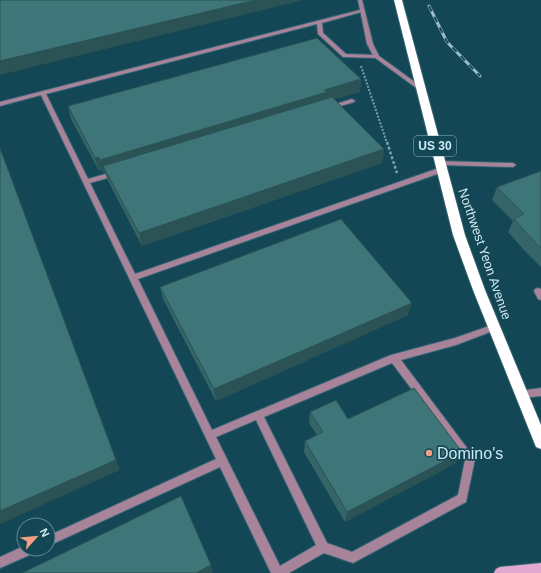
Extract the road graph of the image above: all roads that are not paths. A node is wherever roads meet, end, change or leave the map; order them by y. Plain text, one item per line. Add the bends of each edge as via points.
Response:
1 (360, 0) edge
2 (398, 0) edge
3 (362, 11) junction
4 (319, 22) junction
5 (377, 57) junction
6 (421, 89) junction
7 (43, 93) junction
8 (352, 101) dead end
9 (0, 104) edge
10 (322, 110) edge
11 (513, 165) dead end
12 (441, 167) junction
13 (124, 171) edge
14 (86, 182) junction
15 (133, 278) junction
16 (495, 327) junction
17 (394, 358) junction
18 (541, 392) edge
19 (521, 394) junction
20 (258, 415) junction
21 (210, 435) junction
22 (541, 442) edge
23 (223, 461) junction
24 (56, 537) edge
25 (323, 547) junction
26 (16, 556) edge
27 (0, 563) edge
28 (541, 568) edge
29 (278, 573) edge
30 (500, 573) edge

1 - 3 street
2 - 6 highway, Northwest Yeon Avenue / US 30
3 - 4 street
3 - 5 street via 370,44
4 - 5 street via 320,33 346,56
4 - 7 street
5 - 6 street
6 - 12 highway, Northwest Yeon Avenue / US 30
7 - 9 street
7 - 14 street
8 - 10 street
11 - 12 street
12 - 15 street
12 - 16 highway, Northwest Yeon Avenue / US 30 via 460,234
13 - 14 street
14 - 15 street
15 - 21 street
16 - 17 street
16 - 19 highway, Northwest Yeon Avenue / US 30
17 - 20 street
17 - 25 street via 470,459 462,498 353,558
18 - 19 street
19 - 22 highway, Northwest Yeon Avenue / US 30
20 - 21 street
20 - 25 street
21 - 23 street
23 - 24 street
23 - 29 street
25 - 29 street
26 - 27 street
28 - 30 street

